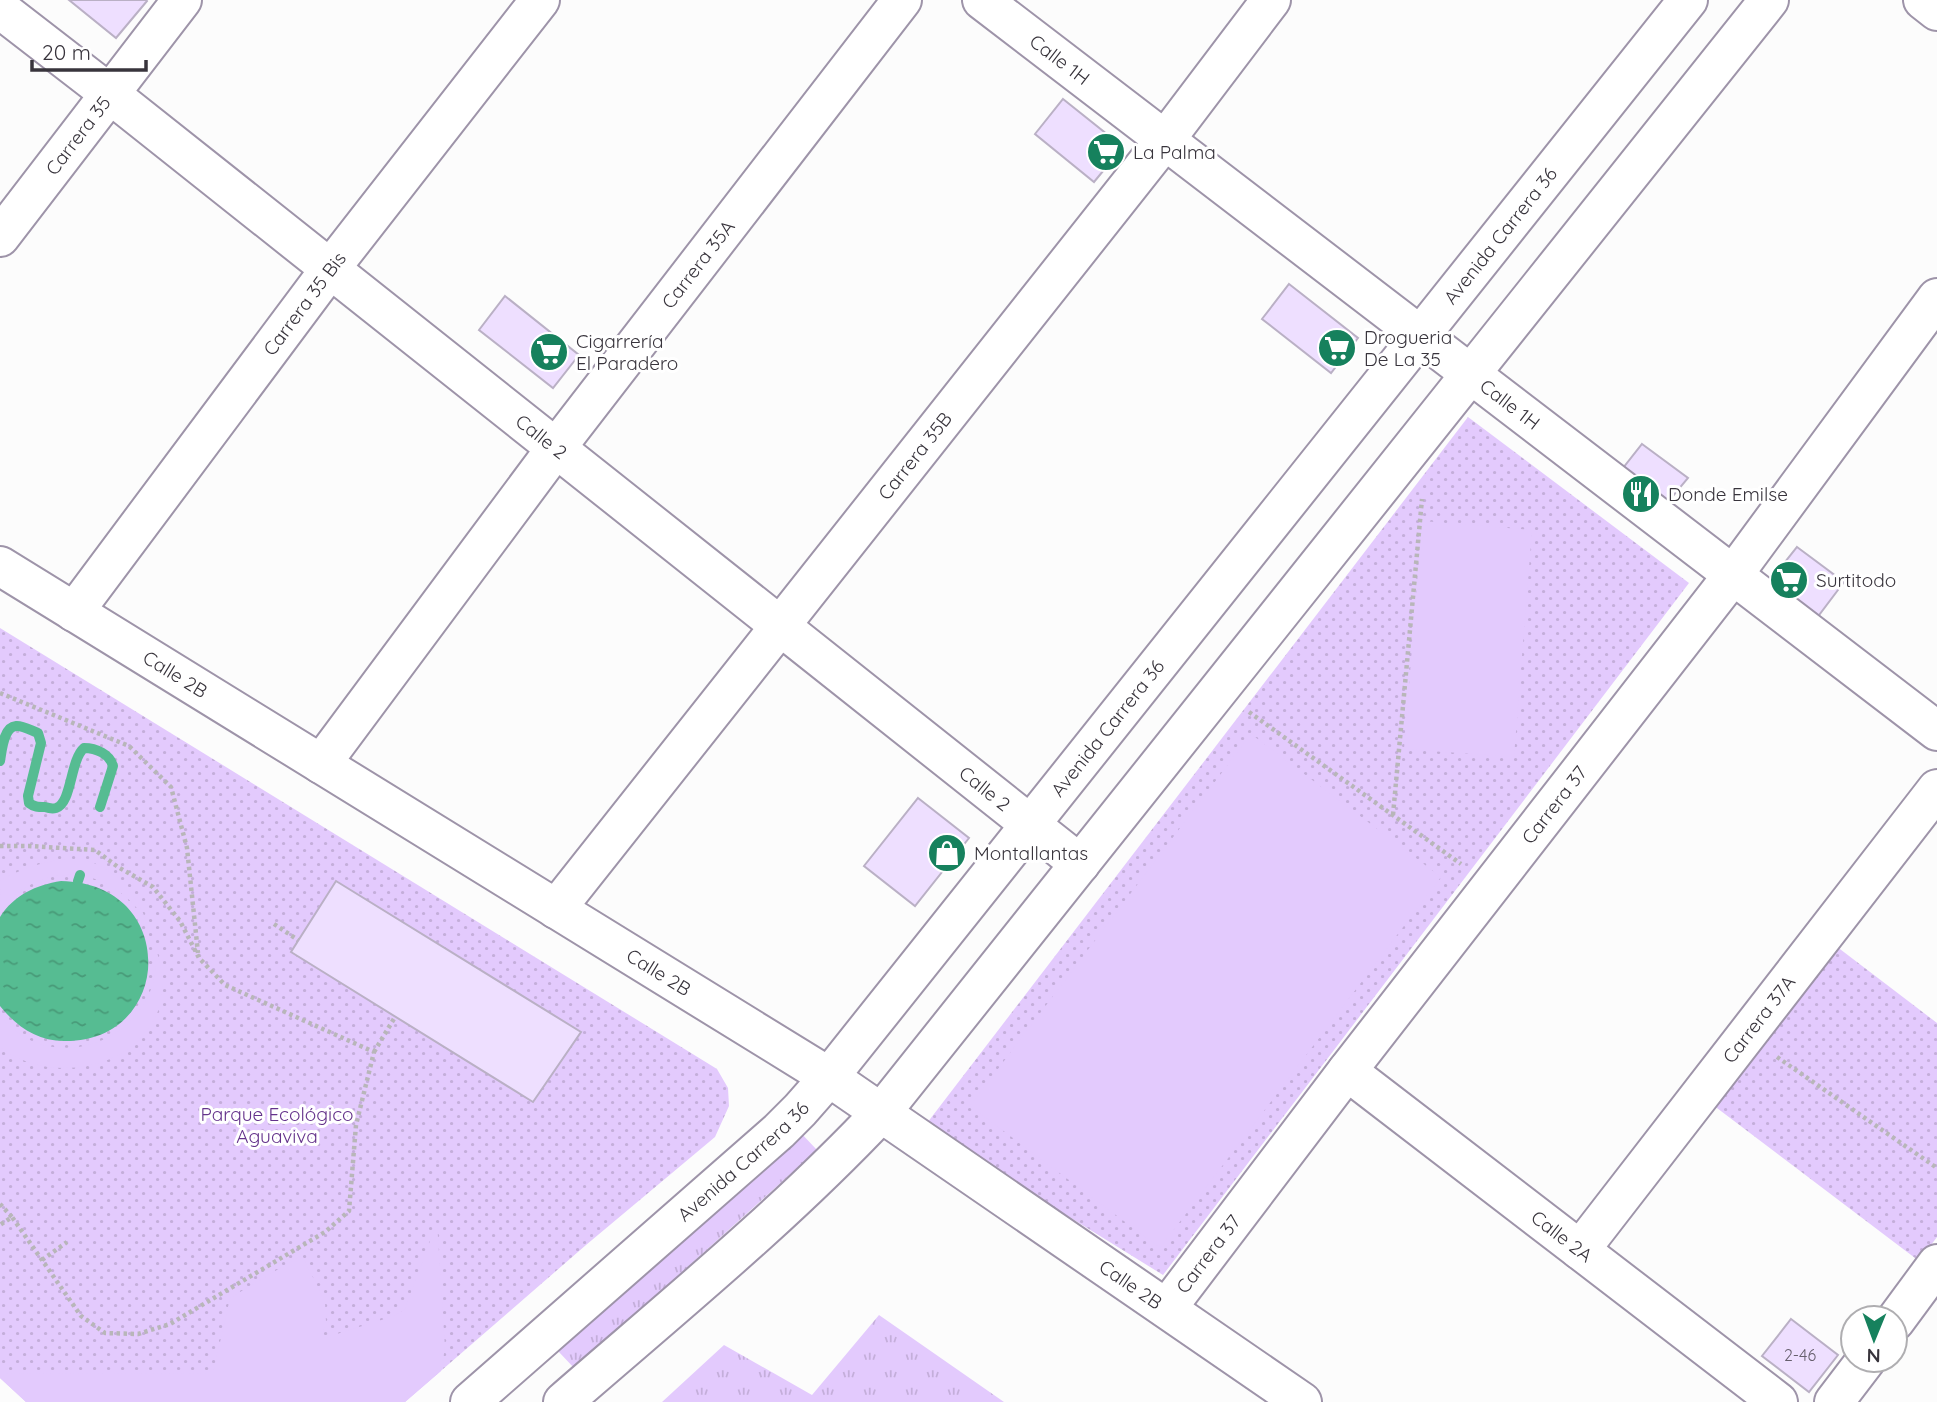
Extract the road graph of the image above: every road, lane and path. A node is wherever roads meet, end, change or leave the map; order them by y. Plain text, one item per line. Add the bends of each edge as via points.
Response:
1 (182, 0) edge
2 (540, 0) edge
3 (902, 0) edge
4 (982, 0) edge
5 (1272, 0) edge
6 (1688, 0) edge
7 (1769, 0) edge
8 (1923, 0) edge
9 (0, 9) edge
10 (1937, 10) edge
11 (110, 94) junction
12 (1165, 140) junction
13 (0, 237) edge
14 (330, 269) junction
15 (1937, 298) edge
16 (1420, 335) junction
17 (1470, 374) junction
18 (556, 448) junction
19 (1422, 494) dead end
20 (0, 566) edge
21 (1733, 575) junction
22 (74, 612) junction
23 (779, 625) junction
24 (0, 693) edge
25 (1242, 708) dead end
26 (1937, 731) edge
27 (321, 764) junction
28 (1937, 789) edge
29 (1393, 815) junction
30 (1031, 825) junction
31 (0, 846) edge
32 (1080, 864) junction
33 (1492, 886) junction
34 (556, 909) junction
35 (274, 924) dead end
36 (298, 940) dead end
37 (199, 958) junction
38 (395, 1017) dead end
39 (1746, 1036) junction
40 (374, 1052) junction
41 (1347, 1071) junction
42 (829, 1077) junction
43 (881, 1113) junction
44 (1937, 1168) edge
45 (0, 1203) edge
46 (12, 1217) junction
47 (0, 1225) edge
48 (67, 1242) dead end
49 (1580, 1250) junction
50 (42, 1260) junction
51 (1937, 1264) edge
52 (1908, 1304) edge
53 (1167, 1308) junction
54 (1855, 1374) edge
55 (492, 1395) edge
56 (564, 1402) edge
57 (1302, 1402) edge
58 (1778, 1402) edge
59 (1834, 1402) edge

1 - 11 street, Carrera 35
2 - 14 street, Carrera 35 Bis
3 - 18 street, Carrera 35A
4 - 12 street, Calle 1H
5 - 12 street, Carrera 35B
6 - 16 street, Avenida Carrera 36
7 - 17 street
8 - 10 street
9 - 11 street, Calle 2
11 - 13 street, Carrera 35
11 - 14 street, Calle 2
12 - 16 street, Calle 1H
12 - 23 street, Carrera 35B
14 - 18 street, Calle 2
14 - 22 street, Carrera 35 Bis
15 - 21 street, Carrera 37
16 - 17 street, Calle 1H
16 - 30 street, Avenida Carrera 36
17 - 21 street, Calle 1H
17 - 32 street
18 - 23 street, Calle 2
18 - 27 street, Carrera 35A
19 - 29 path
20 - 22 street, Calle 2B
21 - 26 street, Calle 1H
21 - 33 street, Carrera 37
22 - 27 street, Calle 2B
23 - 30 street, Calle 2
23 - 34 street, Carrera 35B
24 - 37 path via 129,746 171,787 187,848
25 - 29 path
27 - 34 street, Calle 2B
28 - 39 street, Carrera 37A
29 - 33 path
30 - 32 street, Calle 2
30 - 42 street, Avenida Carrera 36
31 - 37 path via 95,850 153,887 180,921
32 - 43 street
33 - 41 street, Carrera 37
34 - 42 street, Calle 2B
35 - 36 path
37 - 40 path via 225,985
38 - 40 path
39 - 44 path
39 - 49 street, Carrera 37A
40 - 50 path via 356,1125 349,1211 326,1232 170,1324 138,1334 105,1333 81,1317
41 - 49 street, Calle 2A
41 - 53 street, Carrera 37
42 - 43 street, Calle 2B
42 - 55 street, Avenida Carrera 36 via 779,1131
43 - 53 street, Calle 2B
43 - 56 street via 748,1241
45 - 46 path
46 - 47 path
46 - 50 path
48 - 50 path
49 - 58 street, Calle 2A
51 - 52 street
53 - 57 street, Calle 2B
54 - 59 street

